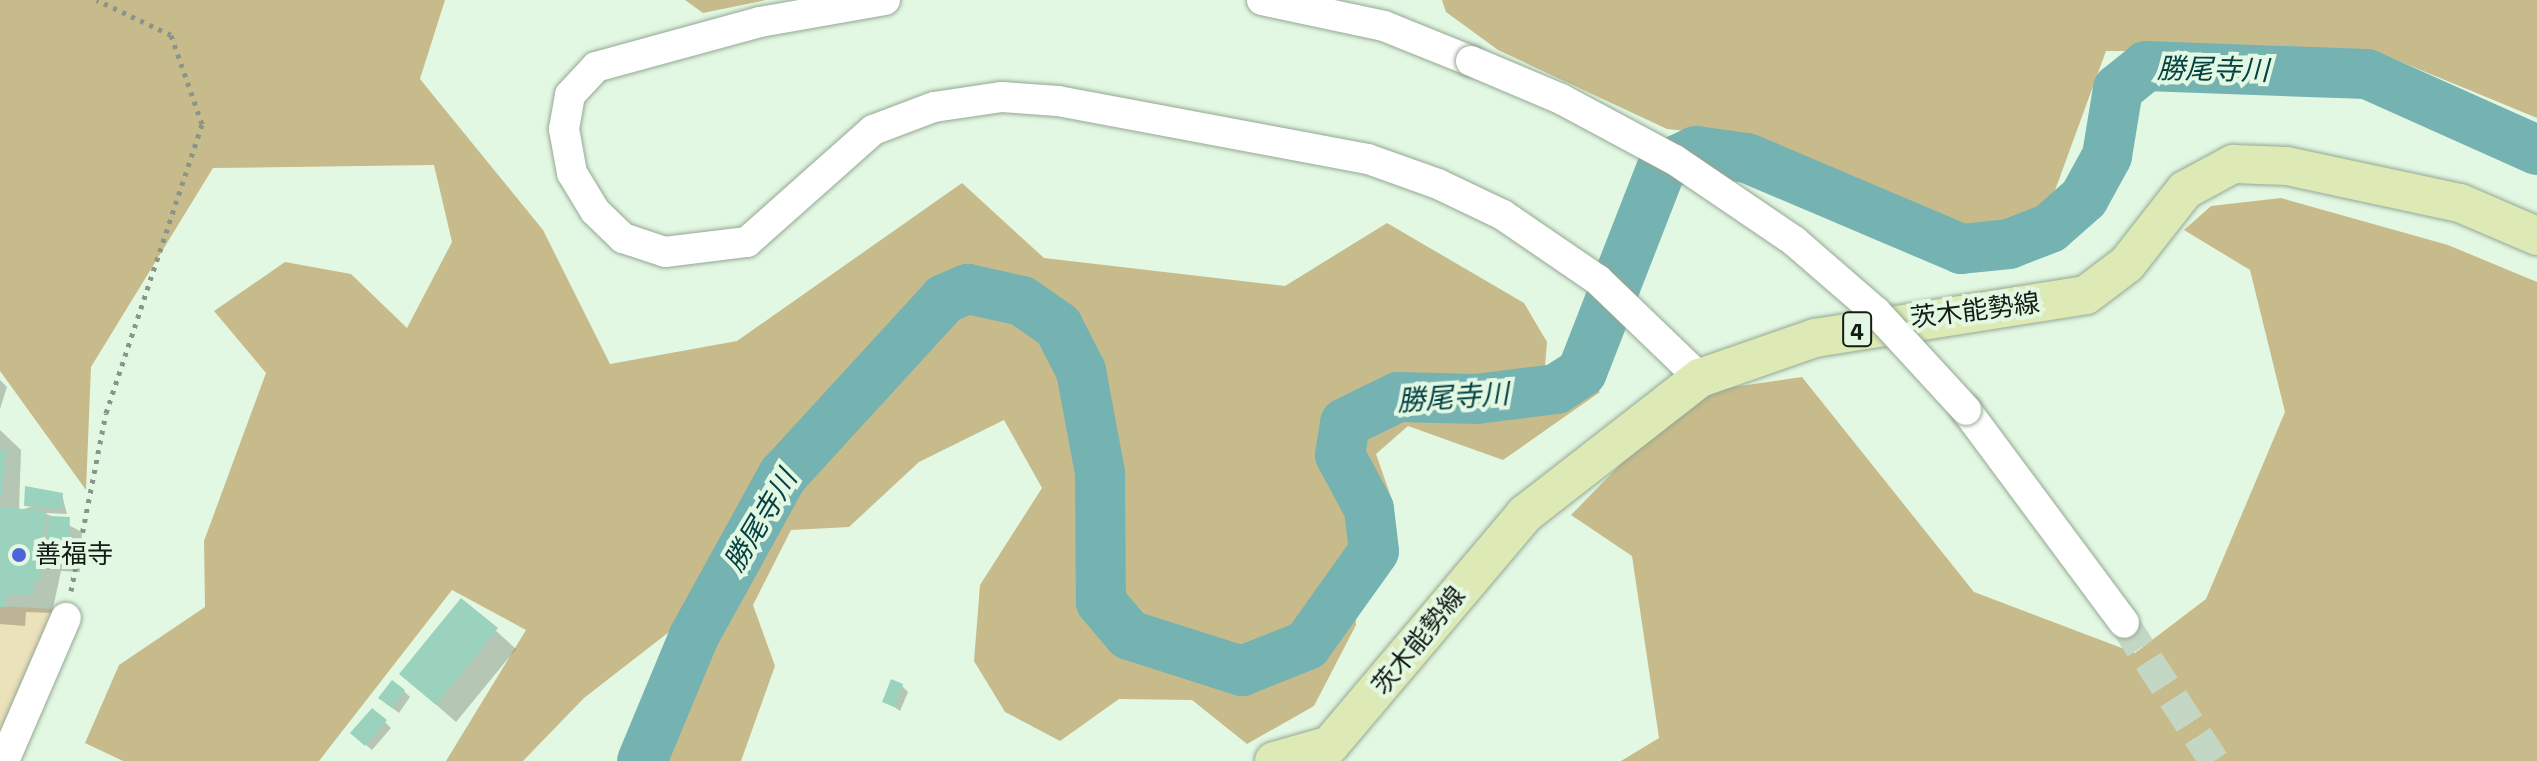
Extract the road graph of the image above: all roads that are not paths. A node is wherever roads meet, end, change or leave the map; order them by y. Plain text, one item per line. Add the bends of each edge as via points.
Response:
1 (885, 0) edge
2 (1262, 0) edge
3 (2537, 236) edge
4 (1700, 378) junction
5 (66, 618) road end
6 (2124, 623) tunnel mouth
7 (4, 761) edge
8 (1274, 761) edge

1 - 4 street via 760,22 596,67 570,95 564,129 572,173 595,211 623,238 665,252 747,242 873,130 934,107 1002,97 1368,159 1438,184 1598,280
2 - 6 street, bridge via 1384,26 1561,99 1675,160 1794,241 1876,312 1966,410
3 - 4 main road, 茨木能勢線 / 4 via 2460,203 2287,166 2233,164 2185,190 2127,264 2086,295 1815,338
4 - 8 main road, 茨木能勢線 / 4 via 1525,514 1330,745
5 - 7 street

